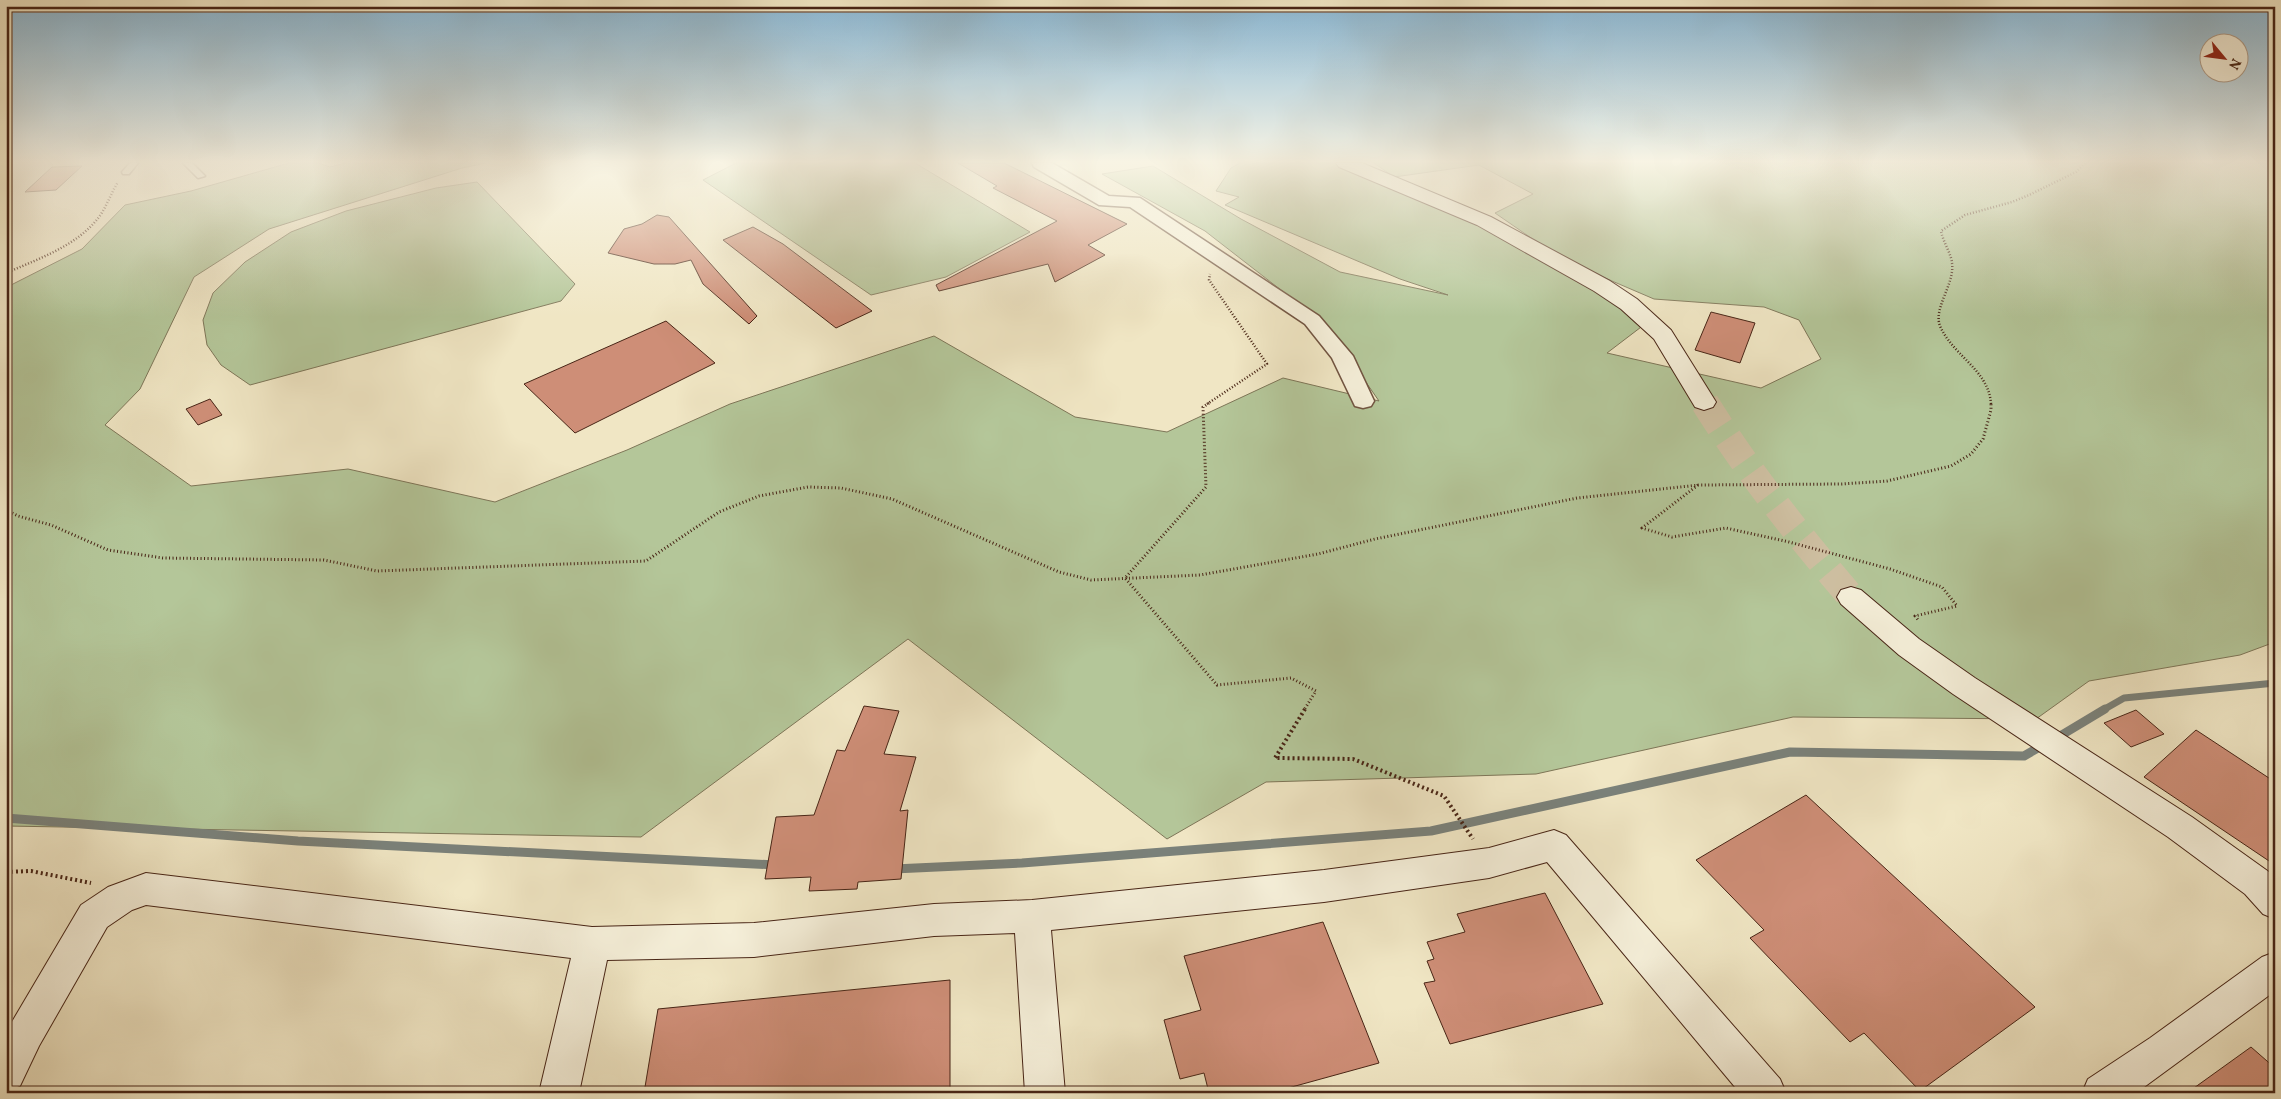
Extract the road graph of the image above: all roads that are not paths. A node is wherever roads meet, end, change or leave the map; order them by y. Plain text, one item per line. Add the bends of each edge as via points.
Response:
1 (1152, 214) edge
2 (1468, 214) edge
3 (1363, 401) dead end
4 (1704, 402) tunnel mouth
5 (1851, 598) tunnel mouth
6 (2275, 903) edge
7 (1032, 916) junction
8 (592, 944) junction
9 (2275, 969) edge
10 (6, 1072) edge
11 (558, 1093) edge
12 (1045, 1093) edge
13 (1766, 1093) edge
14 (2102, 1093) edge

1 - 3 street via 1312,320 1342,356
2 - 4 street via 1602,286 1629,304 1663,335
5 - 6 street via 1909,647 1964,686 2180,827 2257,883
7 - 8 street via 934,920 754,940
7 - 12 street
7 - 13 street via 1324,886 1488,863 1554,846
8 - 10 street via 146,889 120,898 94,916
8 - 11 street
9 - 14 street

